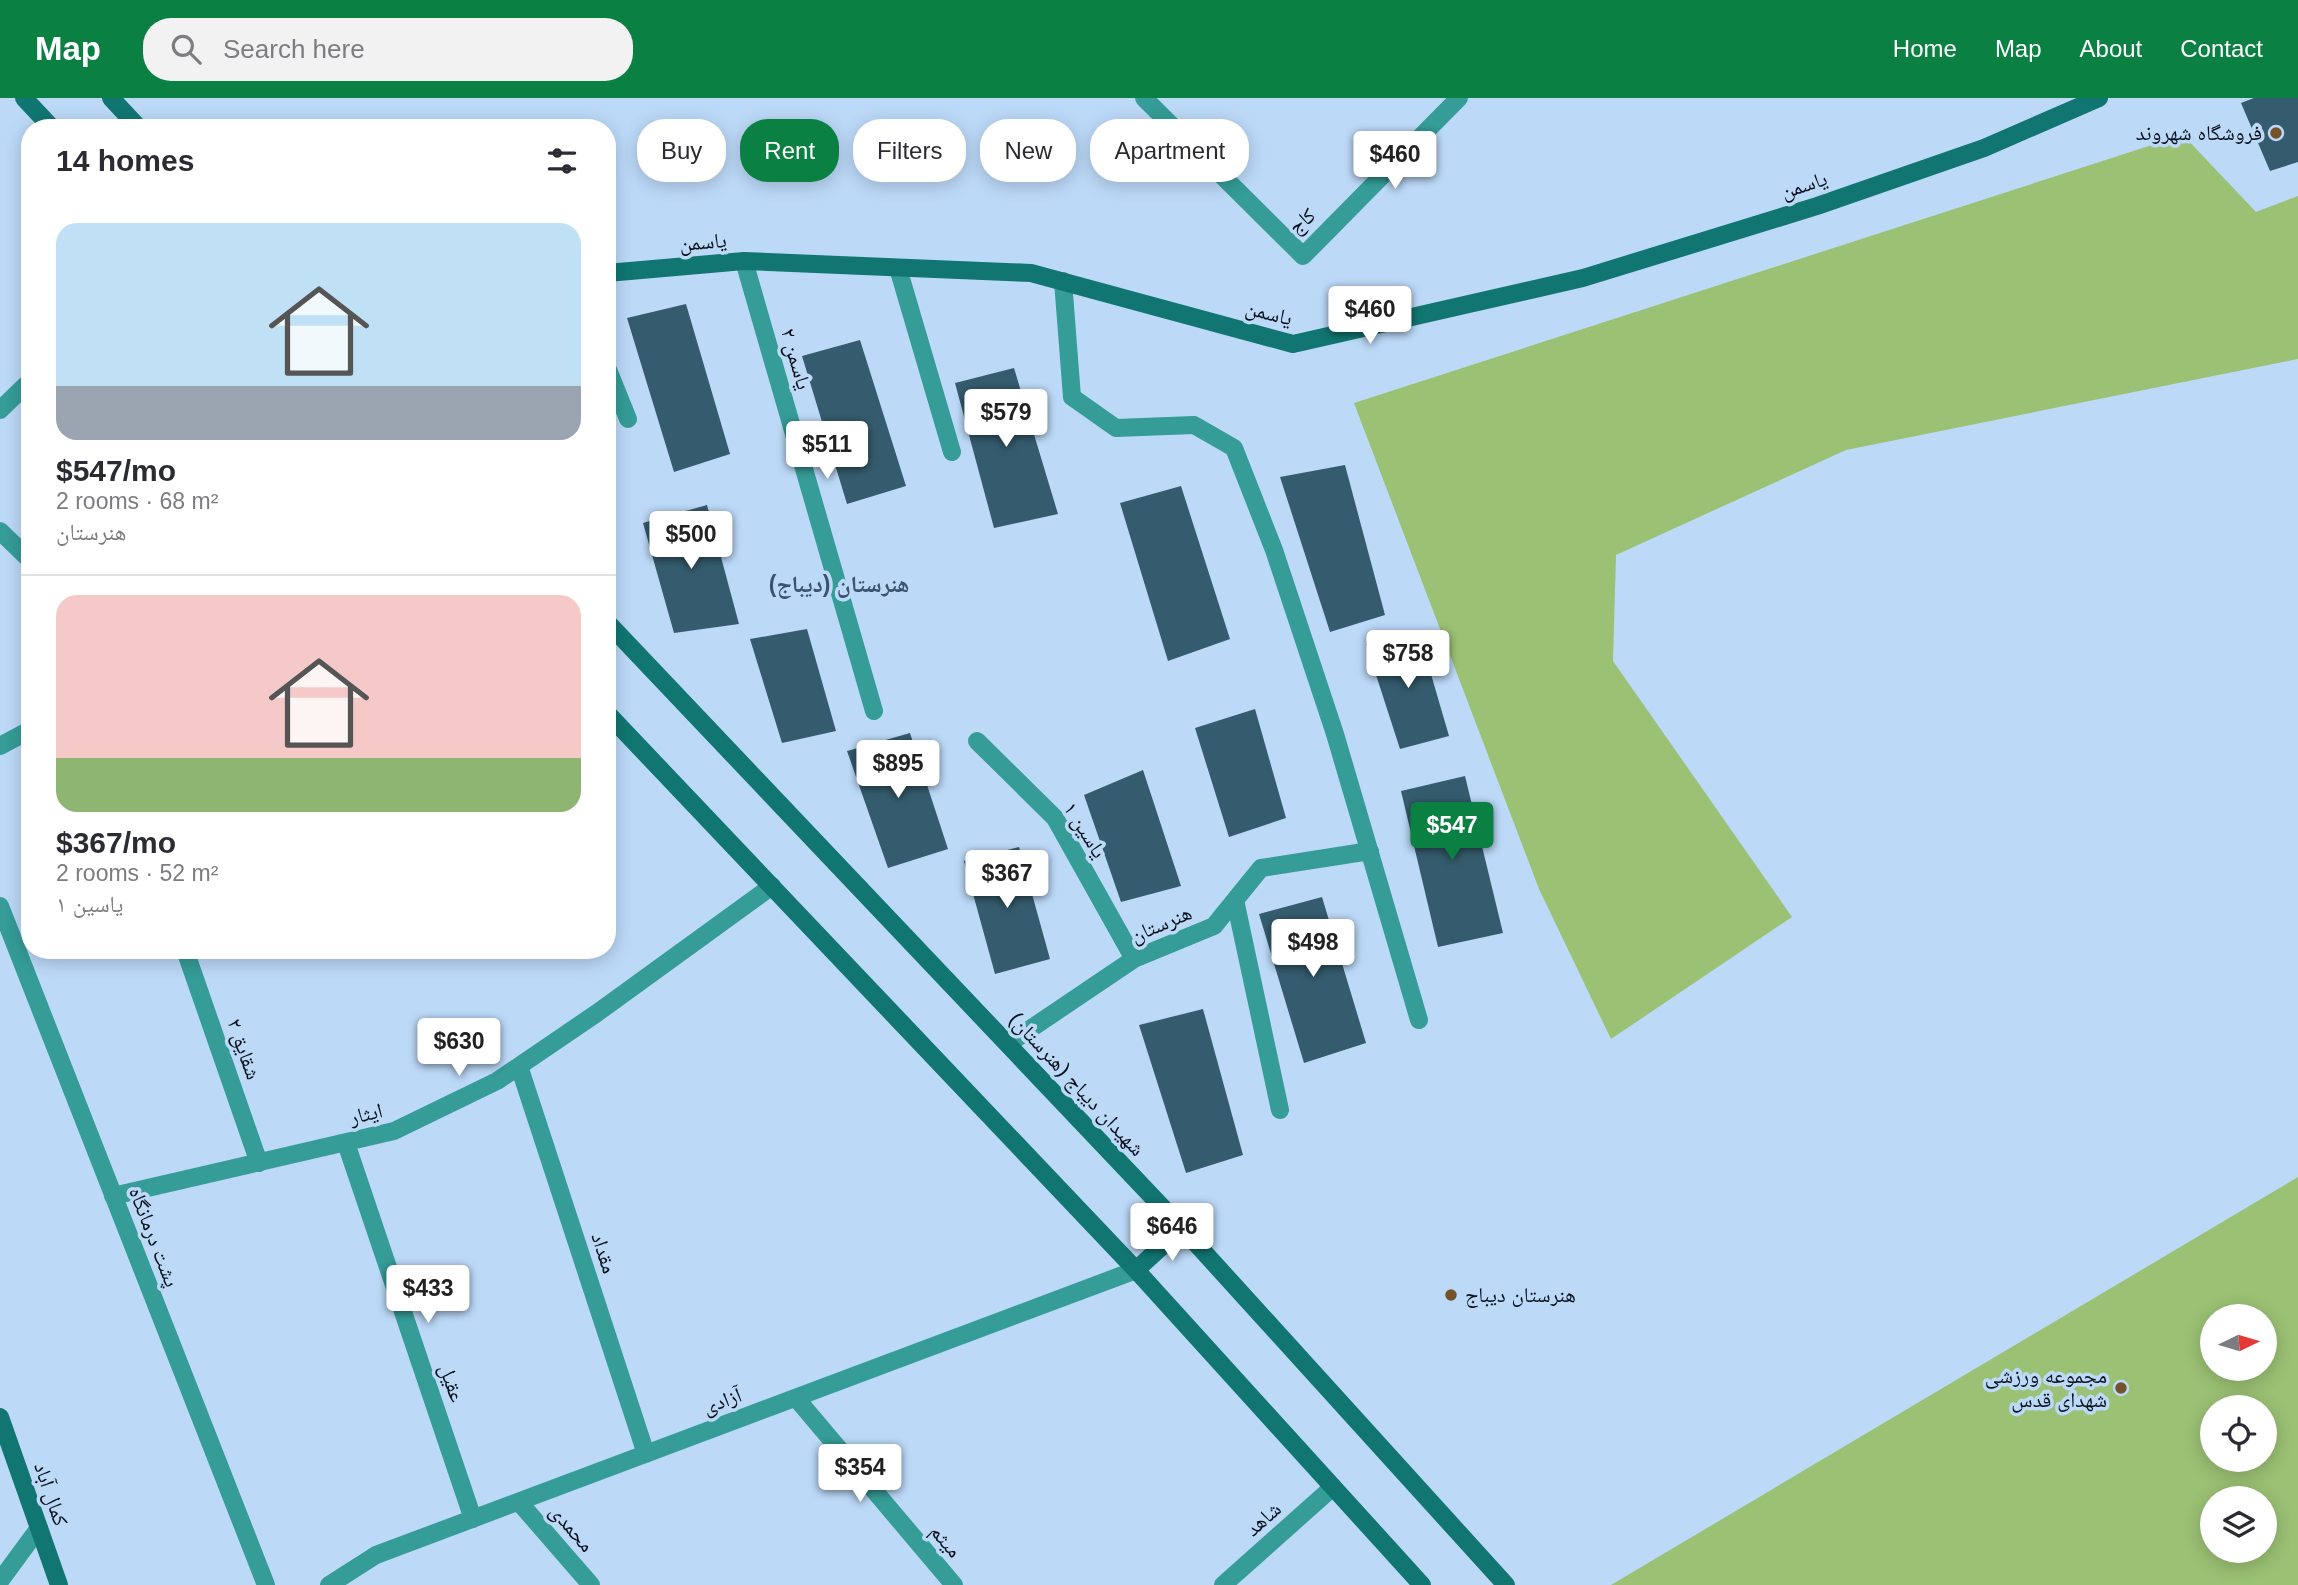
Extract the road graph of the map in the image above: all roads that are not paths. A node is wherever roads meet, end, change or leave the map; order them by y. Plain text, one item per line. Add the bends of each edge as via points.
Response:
1 (24, 98) edge
2 (111, 98) edge
3 (1144, 98) edge
4 (1459, 98) edge
5 (2099, 98) edge
6 (44, 119) edge
7 (131, 119) edge
8 (744, 261) junction
9 (898, 268) junction
10 (616, 272) edge
11 (1063, 281) junction
12 (616, 389) edge
13 (21, 390) edge
14 (0, 410) edge
15 (628, 419) dead end
16 (952, 452) dead end
17 (0, 531) edge
18 (21, 551) edge
19 (616, 631) edge
20 (874, 710) dead end
21 (616, 722) edge
22 (21, 735) edge
23 (977, 741) dead end
24 (0, 746) edge
25 (1370, 851) junction
26 (772, 886) junction
27 (1235, 900) junction
28 (0, 906) edge
29 (188, 959) edge
30 (1134, 960) junction
31 (1419, 1020) dead end
32 (1008, 1045) junction
33 (520, 1066) junction
34 (1280, 1110) dead end
35 (346, 1143) junction
36 (259, 1163) junction
37 (113, 1196) junction
38 (1182, 1228) junction
39 (1136, 1270) junction
40 (796, 1398) junction
41 (0, 1418) edge
42 (646, 1454) junction
43 (1333, 1487) junction
44 (519, 1502) junction
45 (473, 1519) junction
46 (39, 1528) junction
47 (0, 1581) edge
48 (59, 1585) edge
49 (265, 1585) edge
50 (329, 1585) edge
51 (591, 1585) edge
52 (954, 1585) edge
53 (1223, 1585) edge
54 (1422, 1585) edge
55 (1506, 1585) edge

1 - 6 main road
2 - 7 main road
3 - 4 street, کاج via 1303,256
5 - 11 main road, یاسمن via 1984,148 1583,278 1293,344
8 - 9 main road, یاسمن
8 - 10 main road, یاسمن
8 - 20 street, یاسمن ۲
9 - 11 main road, یاسمن via 1031,273
9 - 16 street
11 - 25 street via 1072,397 1116,428 1194,425 1234,448 1274,550
12 - 15 street
13 - 14 street
17 - 18 street
19 - 32 main road, شهیدان دیباج (هنرستان)
21 - 26 main road
22 - 24 street
23 - 30 street, یاسین ۱ via 1055,818
25 - 27 street, هنرستان via 1261,868
25 - 31 street
26 - 33 street, ایثار
26 - 39 main road
27 - 30 street, هنرستان via 1213,926
27 - 34 street
28 - 37 street, پشت درمانگاه
29 - 36 street, شقایق ۲
30 - 32 street, هنرستان
32 - 38 main road, شهیدان دیباج (هنرستان)
33 - 35 street, ایثار via 394,1131
33 - 42 street, مقداد
35 - 36 street, ایثار
35 - 45 street, عقیل
36 - 37 street, ایثار
37 - 49 street, پشت درمانگاه
38 - 39 main road
38 - 55 main road, شهیدان دیباج (هنرستان)
39 - 40 street, آزادی
39 - 43 main road
40 - 42 street, آزادی
40 - 52 street, میثم
41 - 46 main road, کمال آباد
42 - 44 street, آزادی
43 - 53 street, شاهد
43 - 54 main road
44 - 45 street, آزادی
44 - 51 street, محمدی
45 - 50 street, آزادی via 376,1556
46 - 47 street
46 - 48 main road, کمال آباد

